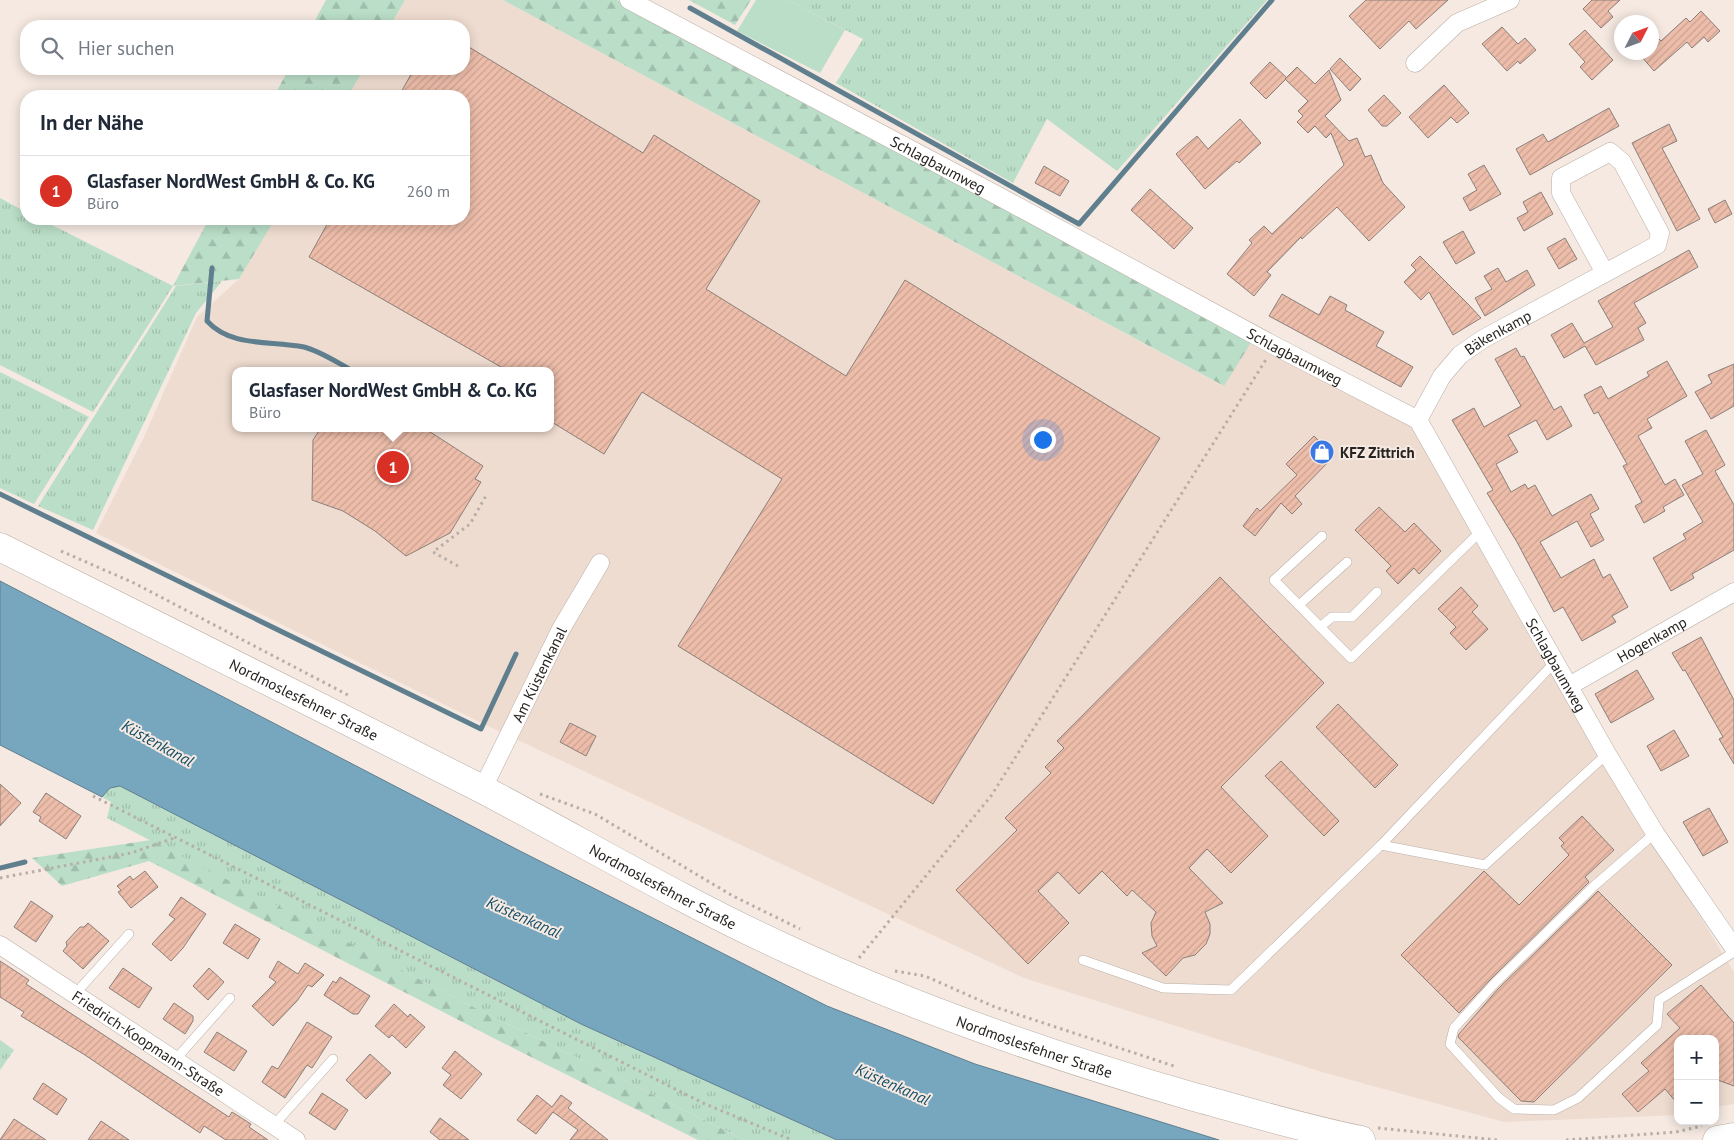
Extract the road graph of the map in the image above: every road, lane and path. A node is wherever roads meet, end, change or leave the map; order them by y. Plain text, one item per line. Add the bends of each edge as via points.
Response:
1 (629, 0) edge
2 (1510, 0) edge
3 (1415, 63) dead end
4 (1605, 273) junction
5 (1275, 346) junction
6 (1418, 420) junction
7 (487, 494) dead end
8 (1480, 531) junction
9 (1322, 536) dead end
10 (0, 547) edge
11 (55, 549) dead end
12 (1347, 562) dead end
13 (600, 563) dead end
14 (458, 566) dead end
15 (1377, 592) dead end
16 (1734, 592) edge
17 (1299, 605) junction
18 (1320, 627) junction
19 (1555, 662) junction
20 (1569, 686) junction
21 (350, 696) dead end
22 (1607, 754) junction
23 (482, 790) junction
24 (531, 790) dead end
25 (93, 796) dead end
26 (1654, 833) junction
27 (177, 837) junction
28 (1381, 845) junction
29 (0, 878) edge
30 (808, 933) dead end
31 (129, 934) dead end
32 (0, 945) edge
33 (1734, 950) edge
34 (850, 954) dead end
35 (859, 958) junction
36 (1083, 960) dead end
37 (868, 962) dead end
38 (893, 970) dead end
39 (75, 994) junction
40 (230, 998) dead end
41 (333, 1059) dead end
42 (175, 1060) junction
43 (1183, 1069) dead end
44 (274, 1126) junction
45 (1711, 1132) edge
46 (1366, 1133) edge
47 (1734, 1136) edge
48 (296, 1140) edge
49 (792, 1140) edge
50 (1497, 1140) edge
51 (1566, 1140) edge

1 - 5 street, Schlagbaumweg
2 - 3 street via 1457,23
4 - 4 street, Bäkenkamp via 1657,245 1660,233 1622,162 1610,152 1561,178 1561,193
4 - 6 street, Bäkenkamp via 1483,339 1460,355 1442,376
5 - 6 street, Schlagbaumweg
5 - 35 path via 991,796
6 - 8 street, Schlagbaumweg
7 - 14 path via 470,524 433,552
8 - 18 lane via 1351,658
8 - 19 street, Schlagbaumweg
9 - 17 lane via 1274,580
10 - 23 main road, Nordmoslesfehner Straße
11 - 21 path via 134,583
12 - 17 lane
13 - 23 street, Am Küstenkanal via 561,629
15 - 18 lane via 1352,618 1332,617
16 - 20 street, Hogenkamp
17 - 18 lane
19 - 20 street, Schlagbaumweg
19 - 28 lane
20 - 22 street, Schlagbaumweg
22 - 26 street, Schlagbaumweg
22 - 28 lane via 1486,865
23 - 46 main road, Nordmoslesfehner Straße via 784,948 983,1031 1154,1085 1321,1132
24 - 30 path via 595,814 733,896
25 - 27 path
26 - 33 street, Schlagbaumweg
26 - 33 lane via 1594,886 1493,985 1454,1028 1450,1044 1499,1098 1514,1109 1554,1110 1578,1098 1656,1024 1659,1000
27 - 29 path via 131,853
27 - 49 path via 703,1103
28 - 36 lane via 1231,990 1163,988
31 - 39 lane
32 - 39 street, Friedrich-Koopmann-Straße
34 - 35 path
35 - 37 path
38 - 43 path via 925,976 995,1007
39 - 42 street, Friedrich-Koopmann-Straße
40 - 42 lane
41 - 44 lane
42 - 44 street, Friedrich-Koopmann-Straße
44 - 48 street, Friedrich-Koopmann-Straße
45 - 47 main road
45 - 51 path
46 - 50 path via 1398,1132

